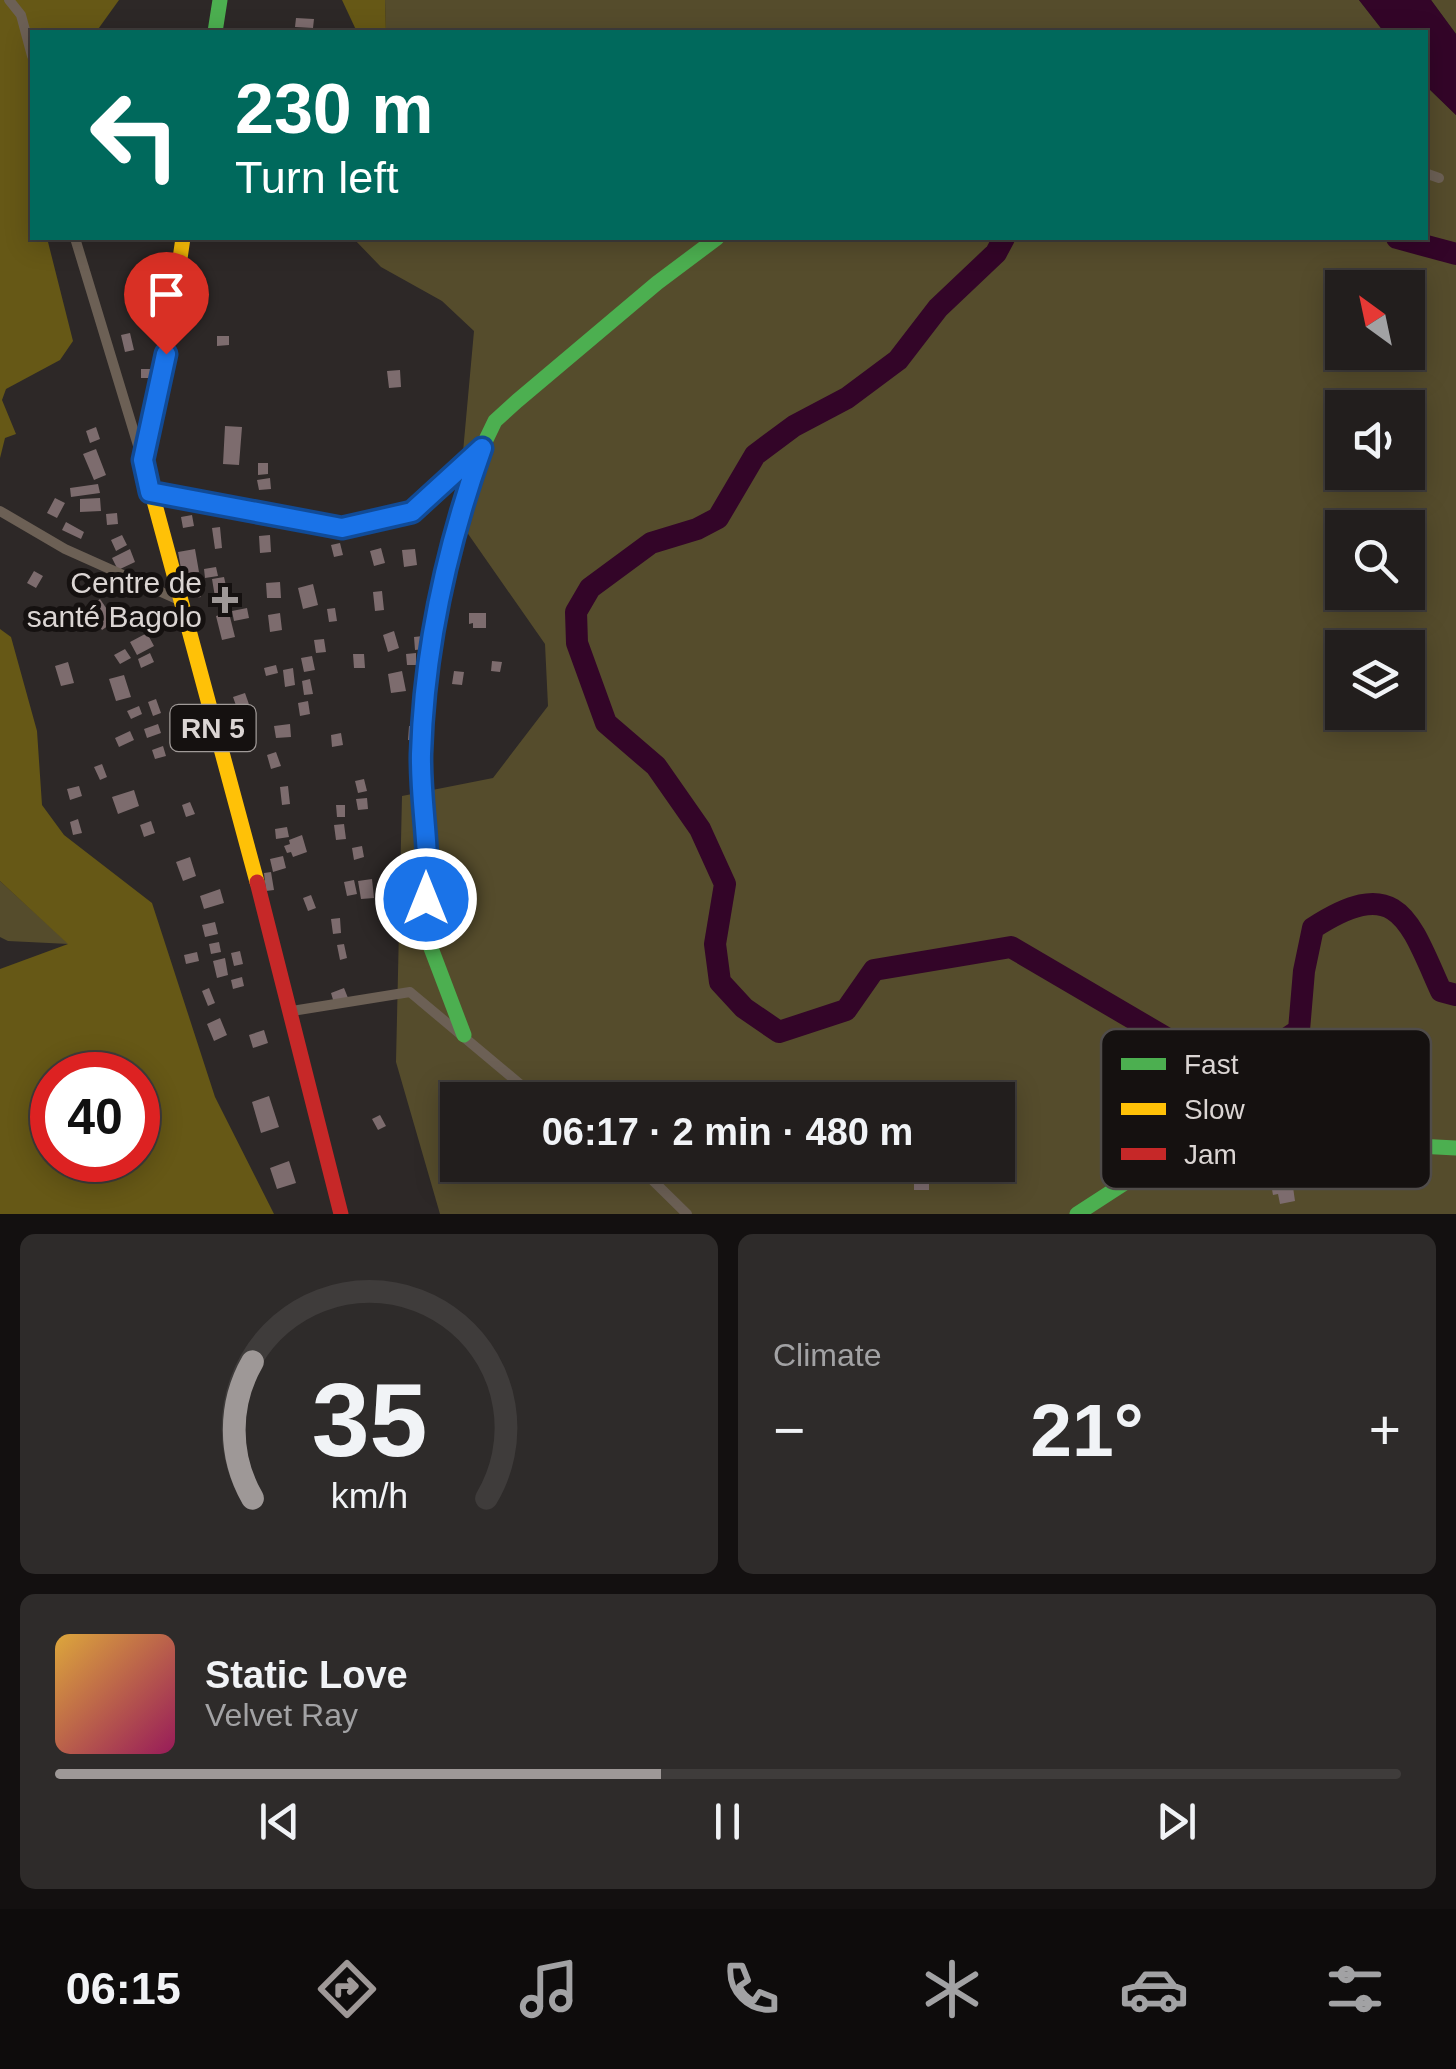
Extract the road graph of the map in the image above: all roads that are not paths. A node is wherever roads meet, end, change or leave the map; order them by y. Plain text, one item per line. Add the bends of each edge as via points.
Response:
1 (9, 0) edge
2 (220, 0) edge
3 (215, 30) edge
4 (30, 49) edge
5 (1428, 175) edge
6 (1439, 178) dead end
7 (76, 240) edge
8 (183, 240) edge
9 (714, 240) edge
10 (482, 448) junction
11 (143, 460) junction
12 (150, 492) junction
13 (0, 511) edge
14 (179, 600) junction
15 (292, 1011) junction
16 (464, 1034) junction
17 (519, 1082) edge
18 (1431, 1147) edge
19 (1456, 1148) edge
20 (654, 1182) edge
21 (1116, 1189) edge
22 (341, 1214) edge
23 (687, 1214) edge
24 (1077, 1214) edge

1 - 4 street via 21,15
2 - 3 street
5 - 6 street
7 - 11 street
8 - 11 street, RN 5
9 - 10 street via 517,401
10 - 12 street via 412,512 342,528
10 - 16 street via 457,518 436,614 421,753 428,871 422,927
11 - 12 street, RN 5
12 - 14 street, RN 5
13 - 14 street via 65,549
14 - 15 street, RN 5
15 - 16 street via 410,992
15 - 22 street, RN 5
16 - 17 street
18 - 19 street
20 - 23 street
21 - 24 street

